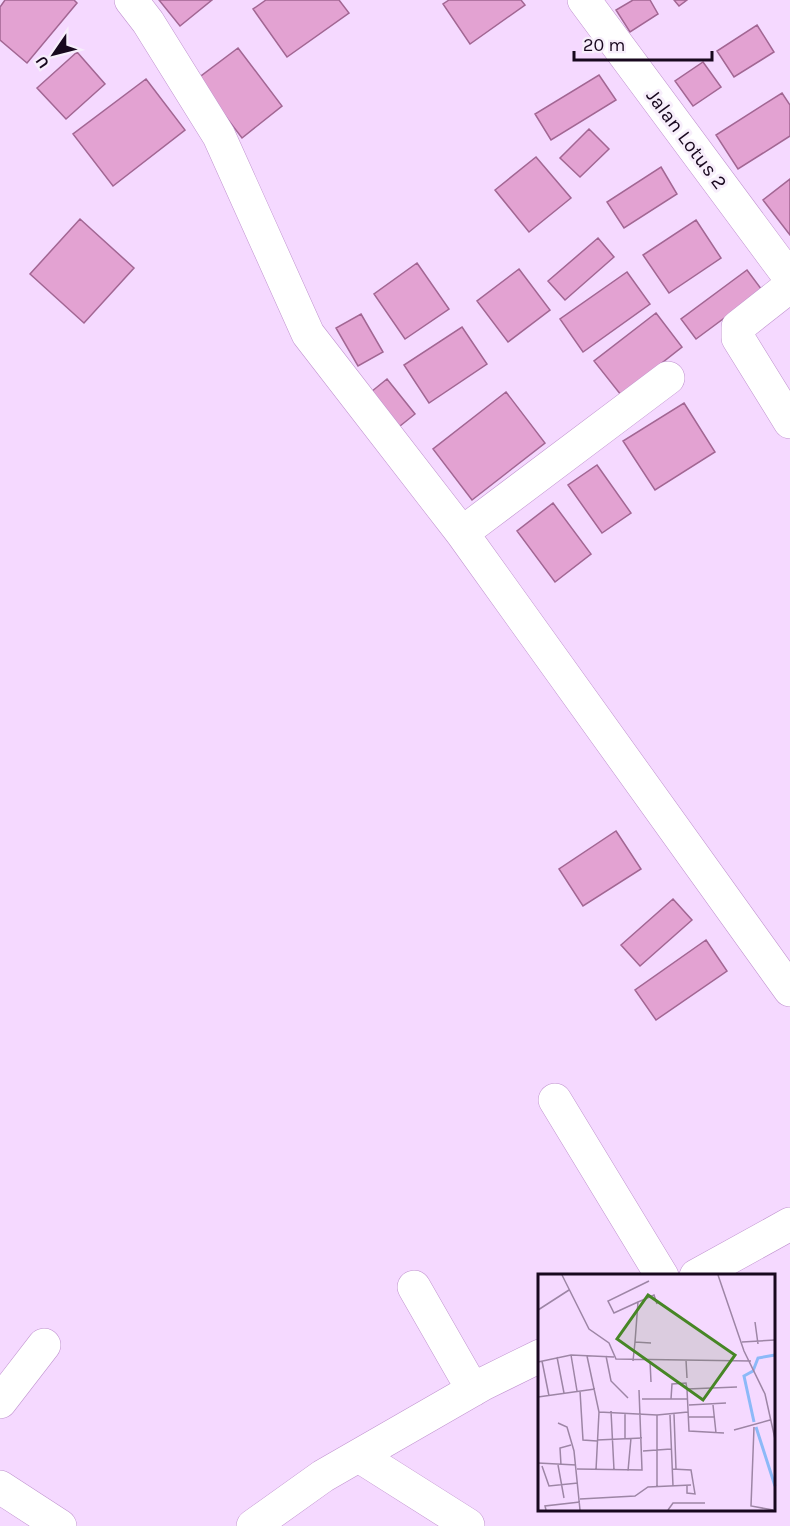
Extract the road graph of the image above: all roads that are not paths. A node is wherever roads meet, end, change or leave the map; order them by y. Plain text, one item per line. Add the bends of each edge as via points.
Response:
1 (131, 0) edge
2 (584, 0) edge
3 (790, 278) edge
4 (790, 286) edge
5 (668, 378) dead end
6 (790, 422) edge
7 (462, 533) junction
8 (780, 955) edge
9 (790, 990) edge
10 (555, 1100) dead end
11 (790, 1224) edge
12 (661, 1274) edge
13 (698, 1274) edge
14 (414, 1287) dead end
15 (44, 1345) dead end
16 (538, 1357) edge
17 (473, 1390) junction
18 (0, 1402) edge
19 (359, 1456) junction
20 (0, 1487) edge
21 (468, 1525) edge
22 (60, 1526) edge
23 (253, 1526) edge

1 - 7 street via 219,136 308,334
2 - 3 street, Jalan Lotus 2
4 - 6 street via 738,327 738,339
5 - 7 street
7 - 8 street
8 - 9 street
10 - 12 street
11 - 13 street
14 - 17 street
15 - 18 street
16 - 17 street
17 - 19 street
19 - 21 street
19 - 23 street via 323,1476
20 - 22 street

